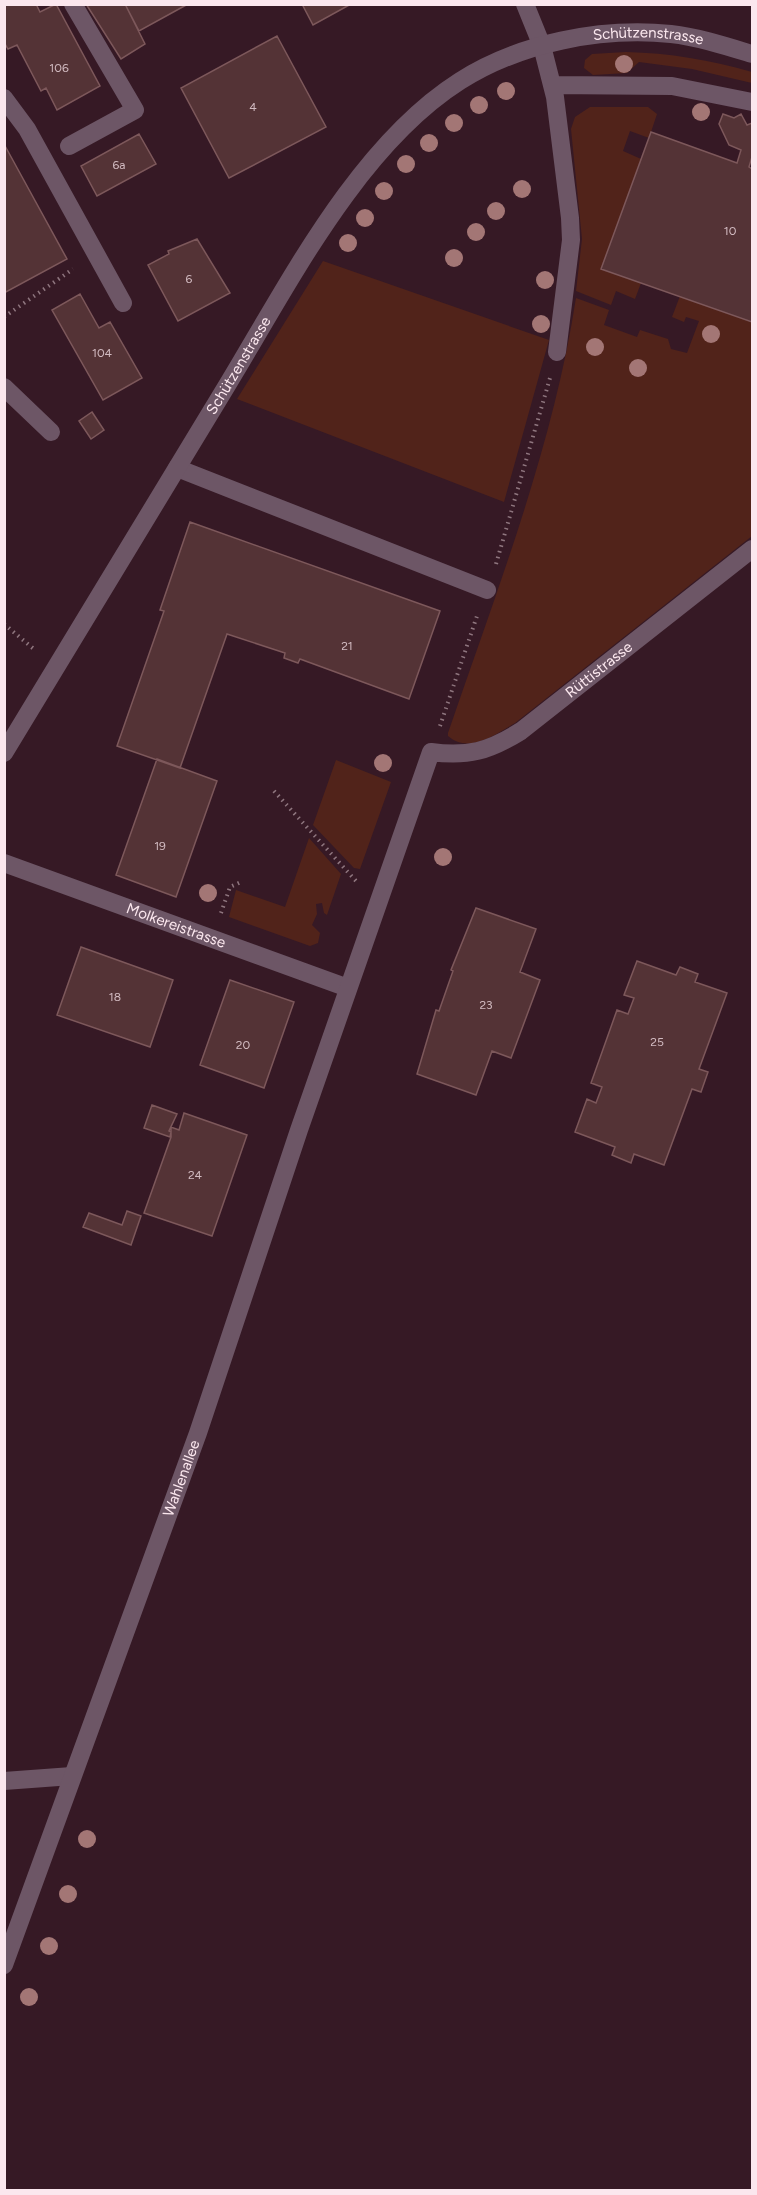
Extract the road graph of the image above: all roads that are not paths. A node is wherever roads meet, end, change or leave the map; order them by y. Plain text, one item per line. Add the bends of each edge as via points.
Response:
1 (73, 4) edge
2 (525, 4) edge
3 (542, 46) junction
4 (753, 54) edge
5 (552, 85) junction
6 (753, 102) edge
7 (7, 109) edge
8 (69, 146) dead end
9 (123, 303) dead end
10 (557, 352) road end
11 (4, 387) edge
12 (51, 432) dead end
13 (177, 468) junction
14 (753, 549) edge
15 (487, 590) road end
16 (431, 752) joint
17 (4, 753) edge
18 (4, 863) edge
19 (348, 988) junction
20 (72, 1776) junction
21 (4, 1782) edge
22 (4, 1965) edge

1 - 8 street via 135,110
2 - 3 street
3 - 4 street, Schützenstrasse via 646,32
3 - 5 street
3 - 13 street, Schützenstrasse via 462,80 417,113 382,149 307,254
5 - 6 street via 672,86
5 - 10 street via 571,240
7 - 9 street via 27,129
11 - 12 street
13 - 15 street
13 - 17 street, Schützenstrasse
14 - 16 street, Rüttistrasse via 521,731 491,748 464,755
16 - 19 street, Wahlenallee
18 - 19 street, Molkereistrasse
19 - 20 street, Wahlenallee via 198,1432
20 - 21 street
20 - 22 street, Wahlenallee

